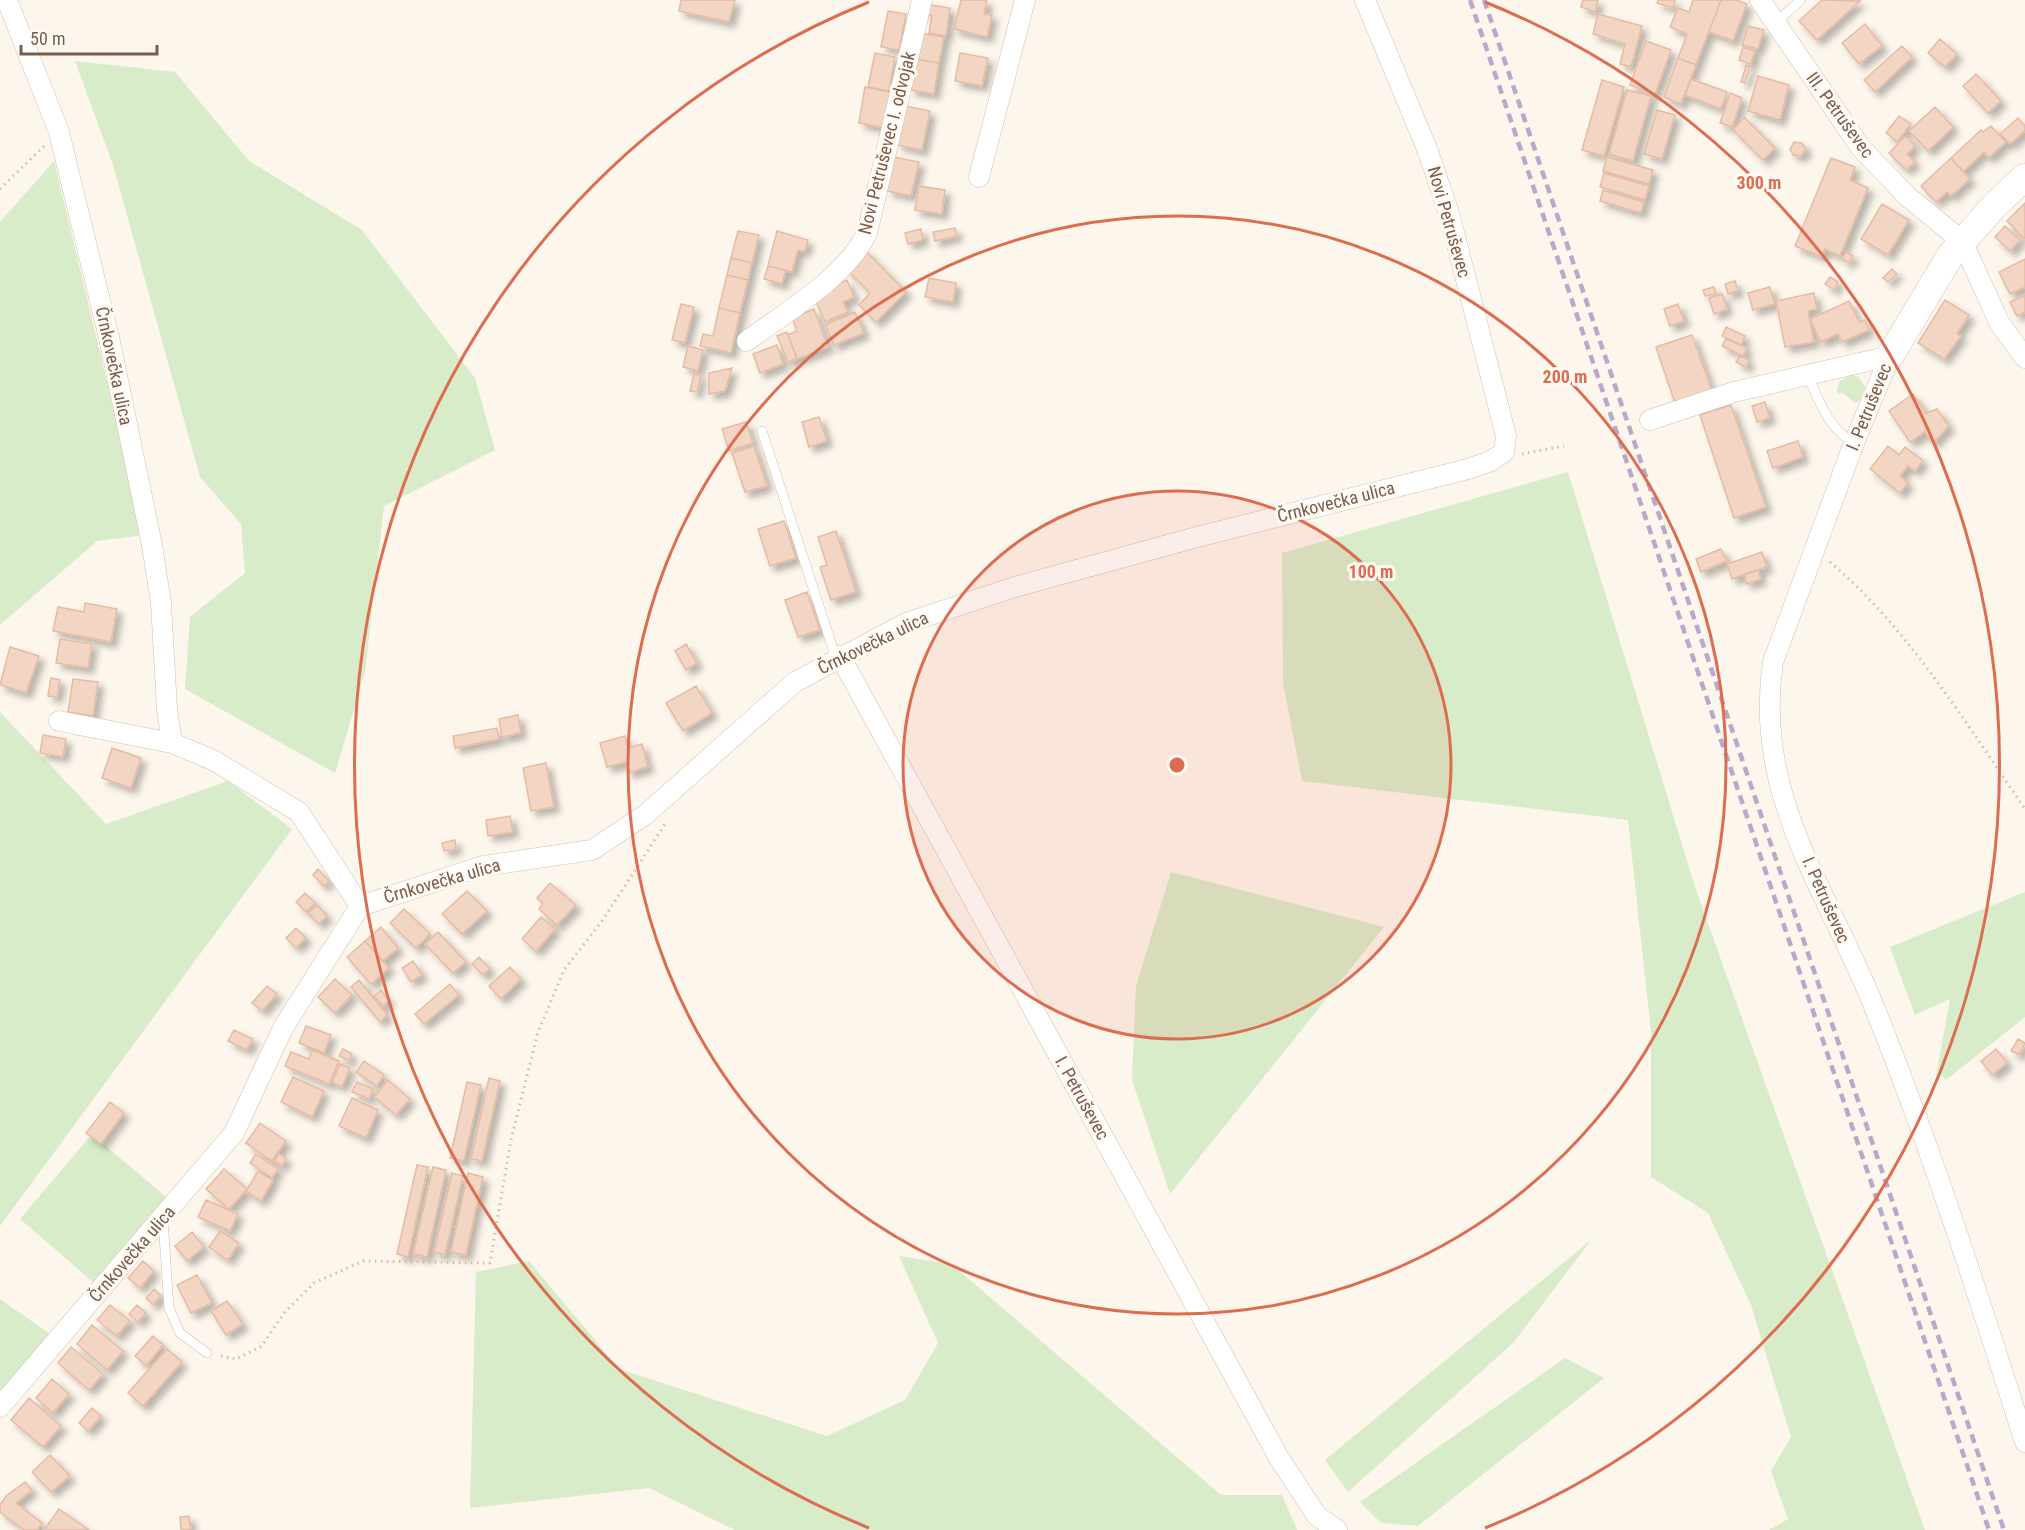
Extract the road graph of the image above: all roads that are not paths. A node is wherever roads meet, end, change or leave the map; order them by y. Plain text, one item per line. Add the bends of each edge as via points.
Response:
1 (6, 0) edge
2 (922, 0) edge
3 (1025, 0) edge
4 (1365, 0) edge
5 (1760, 0) edge
6 (1801, 0) edge
7 (1776, 22) junction
8 (979, 177) dead end
9 (2025, 177) edge
10 (1962, 241) junction
11 (747, 341) dead end
12 (1890, 356) junction
13 (2025, 358) edge
14 (1808, 376) junction
15 (1650, 420) dead end
16 (762, 430) dead end
17 (1854, 443) junction
18 (1504, 452) joint
19 (838, 657) junction
20 (59, 721) dead end
21 (172, 743) junction
22 (360, 906) junction
23 (163, 1217) junction
24 (207, 1353) road end
25 (0, 1407) edge
26 (2025, 1442) edge
27 (1337, 1530) edge

1 - 21 street, Črnkovečka ulica via 59,132 110,342 161,603
2 - 11 street, Novi Petruševec I. odvojak via 861,247 842,267
3 - 8 street
4 - 18 street, Novi Petruševec via 1427,149 1449,213 1506,436
5 - 7 street, III. Petruševec
6 - 7 lane
7 - 10 street, III. Petruševec via 1861,148 1908,197
9 - 10 street, I. Petruševec
10 - 12 street, I. Petruševec
10 - 13 street via 2000,324
12 - 14 street, I. Petruševec
12 - 17 street, I. Petruševec
14 - 15 street, I. Petruševec via 1734,392
14 - 17 lane via 1829,421
16 - 19 lane
17 - 26 street, I. Petruševec via 1773,662 1768,692 1772,758 1780,790 1814,877 1873,1003 1947,1206
18 - 19 street, Črnkovečka ulica via 1468,469 1018,586 906,623
19 - 22 street, Črnkovečka ulica via 795,682 645,815 592,850 483,866
19 - 27 street, I. Petruševec via 1279,1458 1317,1516
20 - 21 street, Črnkovečka ulica
21 - 22 street, Črnkovečka ulica via 213,760 299,813
22 - 23 street, Črnkovečka ulica via 283,1028 234,1133
23 - 24 lane via 170,1308 180,1333
23 - 25 street, Črnkovečka ulica

